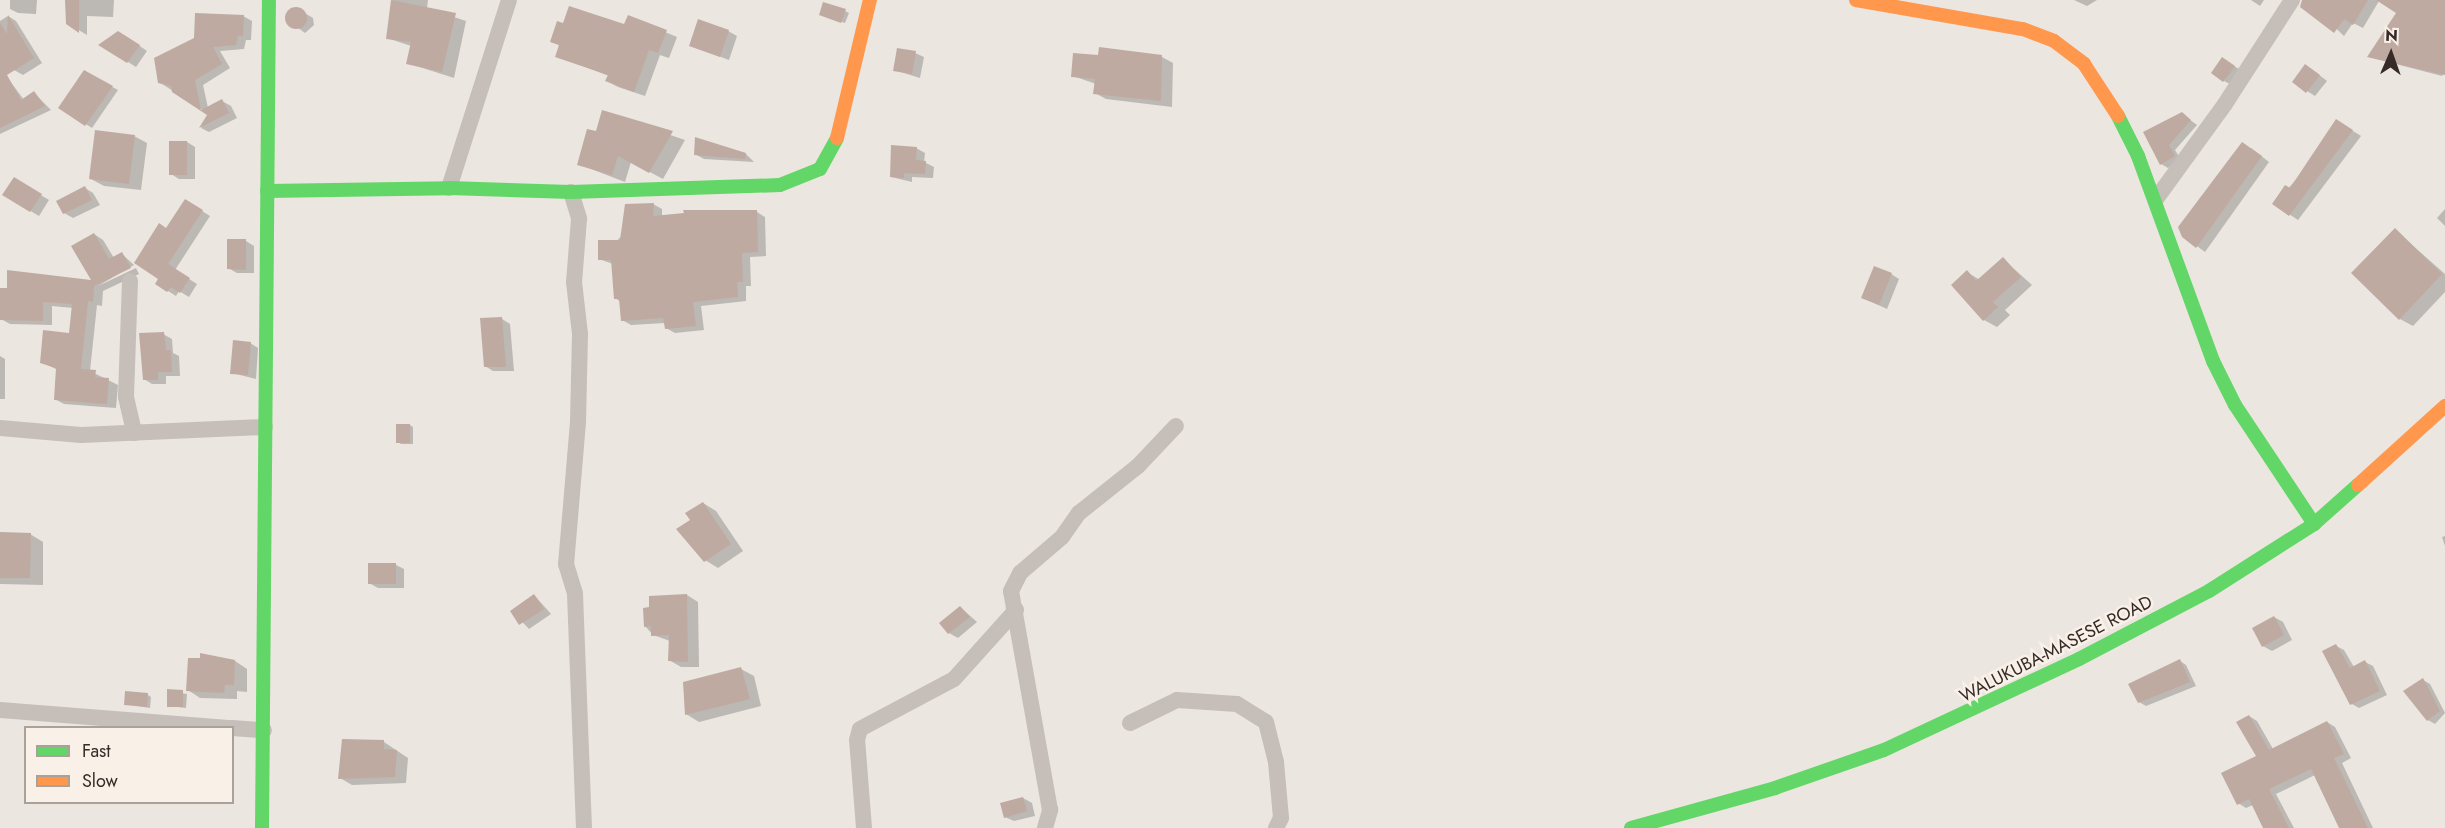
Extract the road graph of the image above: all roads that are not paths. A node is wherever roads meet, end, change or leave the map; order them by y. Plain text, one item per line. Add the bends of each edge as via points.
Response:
1 (269, 0) edge
2 (508, 0) edge
3 (870, 0) edge
4 (1856, 0) edge
5 (2292, 0) edge
6 (1920, 5) edge
7 (449, 188) junction
8 (267, 191) junction
9 (571, 192) junction
10 (2156, 199) junction
11 (130, 281) dead end
12 (2445, 406) edge
13 (1176, 426) dead end
14 (265, 427) junction
15 (0, 428) edge
16 (134, 433) junction
17 (2314, 524) junction
18 (1016, 610) junction
19 (0, 710) edge
20 (1130, 723) dead end
21 (206, 726) edge
22 (234, 728) edge
23 (264, 730) junction
24 (262, 828) edge
25 (584, 828) edge
26 (864, 828) edge
27 (1046, 828) edge
28 (1276, 828) edge
29 (1631, 828) edge

1 - 8 street
2 - 7 street
3 - 9 street via 841,131 820,170 780,185
4 - 6 street
5 - 10 street via 2225,104
6 - 10 street via 2023,29 2054,41 2084,64 2109,98
7 - 8 street
7 - 9 street
8 - 14 street
9 - 25 street via 579,219 574,282 580,345 566,564 575,594
10 - 17 street via 2172,254 2213,361 2235,405
11 - 16 street via 126,397
12 - 17 street, WALUKUBA-MASESE ROAD
13 - 18 street via 1138,466 1079,513 1062,537 1020,573 1011,591
14 - 16 street
14 - 23 street
15 - 16 street via 81,435
17 - 29 street, WALUKUBA-MASESE ROAD via 2209,591 1963,716 1824,772
18 - 26 street via 954,680 860,729 857,748
18 - 27 street via 1050,810
19 - 21 street
20 - 28 street via 1177,700 1237,704 1266,722 1276,762 1281,818
22 - 23 street
23 - 24 street

